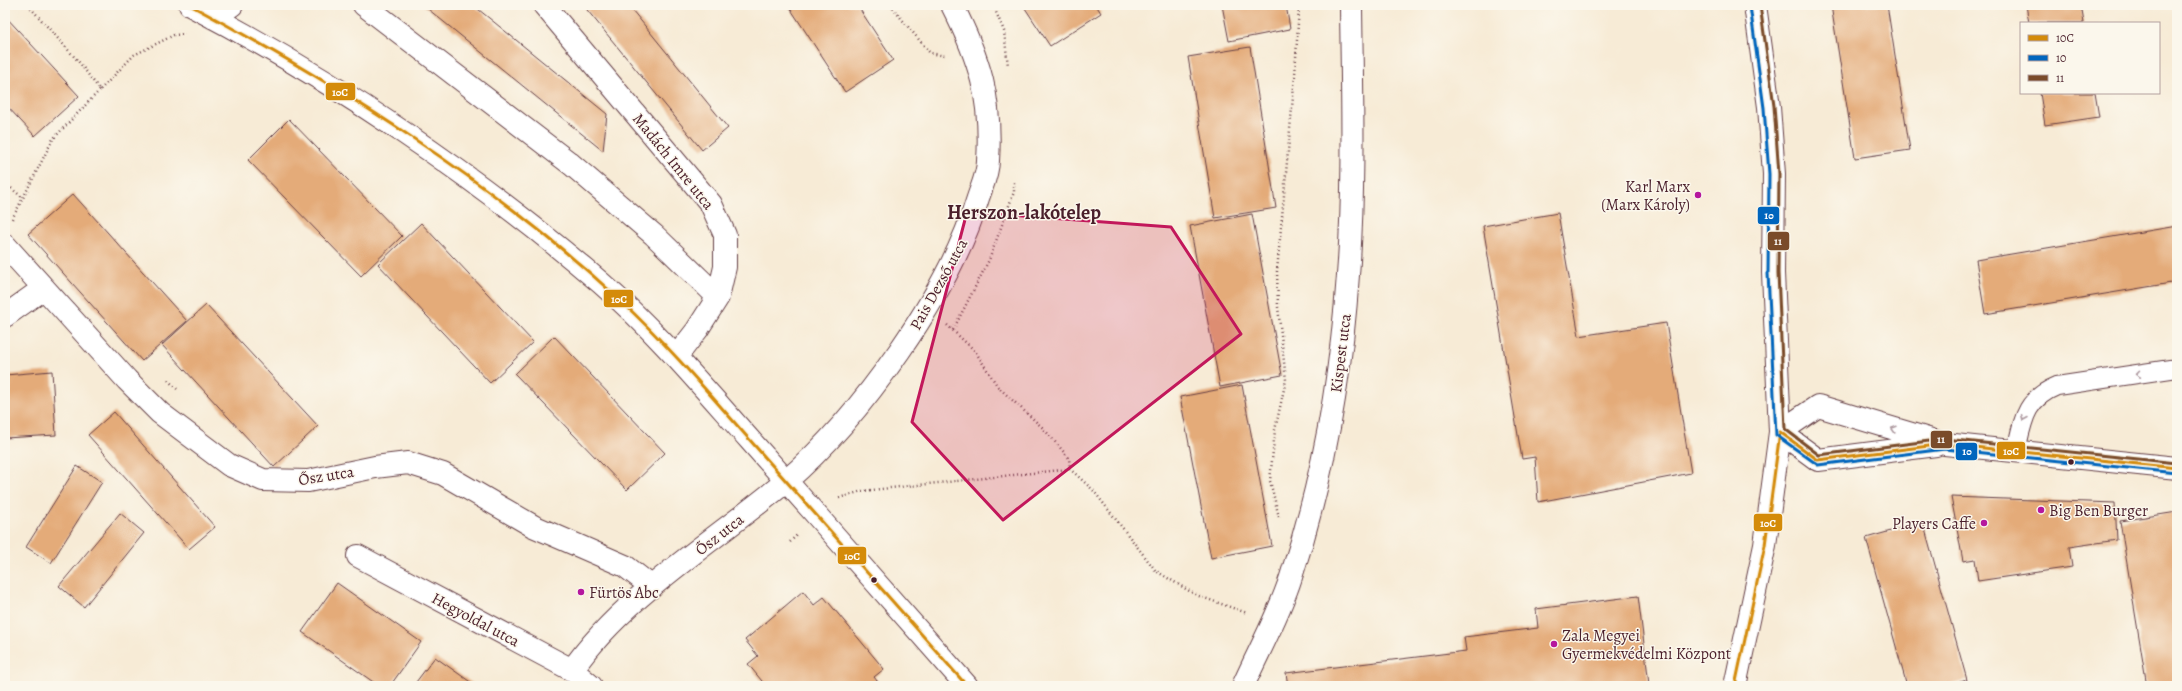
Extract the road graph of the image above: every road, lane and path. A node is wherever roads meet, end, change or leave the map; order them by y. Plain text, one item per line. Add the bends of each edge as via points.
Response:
1 (28, 5) edge
2 (232, 5) edge
3 (364, 5) edge
4 (544, 5) edge
5 (890, 5) edge
6 (952, 5) edge
7 (1299, 5) edge
8 (1351, 5) edge
9 (1755, 5) edge
10 (200, 11) edge
11 (977, 61) junction
12 (100, 90) junction
13 (5, 183) edge
14 (5, 245) edge
15 (44, 288) junction
16 (718, 297) junction
17 (927, 307) junction
18 (5, 316) edge
19 (676, 357) junction
20 (2177, 368) edge
21 (1780, 432) junction
22 (1945, 444) junction
23 (2016, 451) junction
24 (2177, 468) edge
25 (1070, 469) junction
26 (786, 481) junction
27 (818, 516) junction
28 (1280, 522) dead end
29 (790, 542) dead end
30 (358, 556) dead end
31 (652, 587) junction
32 (1250, 614) dead end
33 (572, 670) junction
34 (591, 686) edge
35 (967, 686) edge
36 (1243, 686) edge
37 (1735, 686) edge

1 - 12 path
2 - 10 street
3 - 16 street via 571,164 654,235
4 - 16 street, Madách Imre utca via 711,204 725,235 725,267
5 - 11 path via 930,53
6 - 11 street, Pais Dezső utca via 971,41
7 - 28 path via 1277,270 1278,307 1286,380 1275,430 1270,481
8 - 36 street, Kispest utca via 1352,152 1349,273 1343,339 1333,403 1323,462 1291,578 1274,622
9 - 21 street via 1769,107 1774,174 1773,273
10 - 12 path via 184,34 174,35 134,56
10 - 19 street via 254,39 332,86 492,196 601,283
11 - 17 street, Pais Dezső utca via 988,116 988,164 971,222 947,274
12 - 13 path via 53,139 23,198
14 - 15 street, Ősz utca
15 - 18 street
15 - 31 street, Ősz utca via 160,413 229,465 263,480 308,481 375,467 408,464 443,474 533,526 625,566
16 - 19 street, Madách Imre utca
17 - 25 path via 975,351 998,387 1043,428 1069,458
17 - 26 street, Pais Dezső utca via 876,382 835,432
19 - 26 street
20 -> 23 lane via 2057,386 2043,392 2032,402 2022,422
21 - 22 street via 1818,460
22 -> 21 street via 1818,406
21 - 37 street via 1765,545
22 - 23 street
23 - 24 street
25 - 27 path via 862,491 839,498
25 - 32 path via 1094,490 1156,571 1196,595
26 - 27 street
26 - 31 street, Ősz utca
27 - 29 path
27 - 35 street
30 - 33 street, Hegyoldal utca
31 - 33 street, Ősz utca via 599,636
33 - 34 street, Hegyoldal utca

